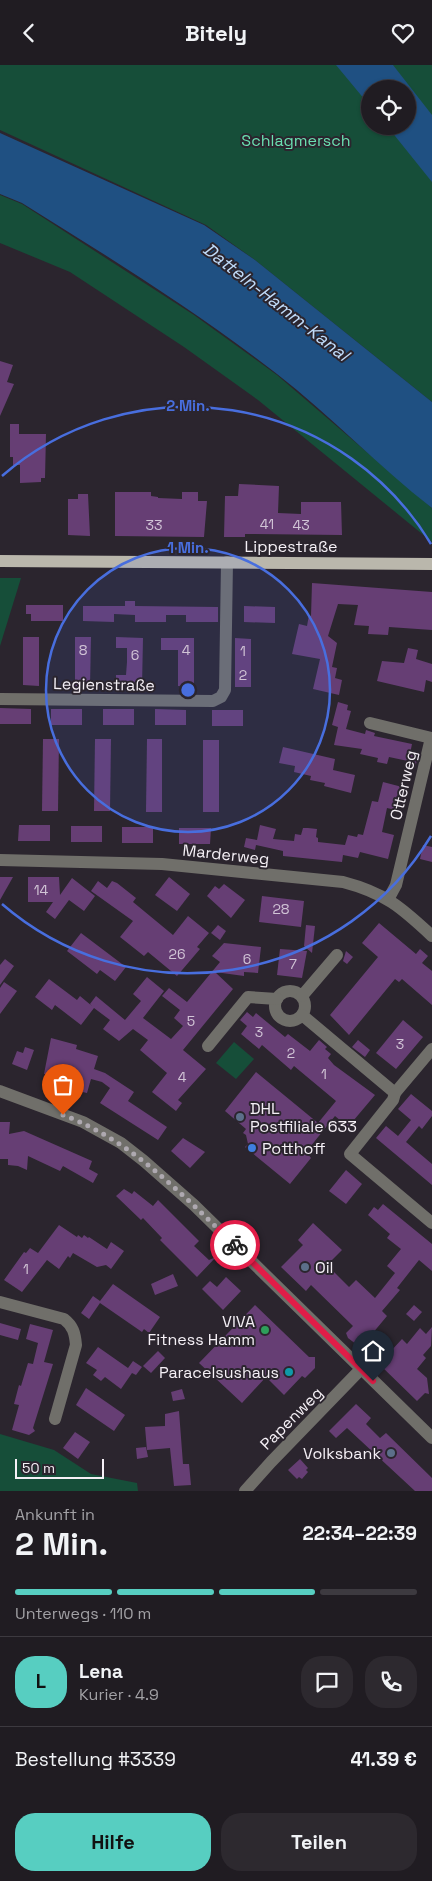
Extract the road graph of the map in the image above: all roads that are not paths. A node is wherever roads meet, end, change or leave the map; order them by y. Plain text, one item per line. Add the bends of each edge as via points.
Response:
1 (0, 561) edge
2 (227, 562) junction
3 (432, 564) edge
4 (0, 699) edge
5 (370, 723) dead end
6 (0, 860) edge
7 (388, 898) junction
8 (432, 936) edge
9 (337, 955) dead end
10 (302, 996) junction
11 (277, 999) junction
12 (302, 1015) junction
13 (208, 1046) dead end
14 (432, 1049) edge
15 (0, 1091) edge
16 (395, 1093) junction
17 (432, 1223) edge
18 (0, 1302) edge
19 (361, 1369) junction
20 (55, 1419) dead end
21 (432, 1438) edge
22 (246, 1491) edge

1 - 2 main road, Lippestraße
2 - 3 main road, Lippestraße
2 - 4 street, Legienstraße via 224,690 217,699
5 - 7 street, Otterweg via 431,738 396,885
6 - 7 street, Marderweg via 171,865 343,882
7 - 8 street, Marderweg
9 - 10 street
10 - 11 street via 286,991
10 - 12 street via 305,1008
11 - 12 street via 276,1010 285,1020
11 - 13 street via 248,997
12 - 16 street
14 - 16 street
15 - 19 street via 83,1122 137,1155 194,1205
16 - 17 street via 393,1100 350,1154
18 - 20 street via 64,1319 76,1334 76,1345
19 - 21 street
19 - 22 street, Papenweg

